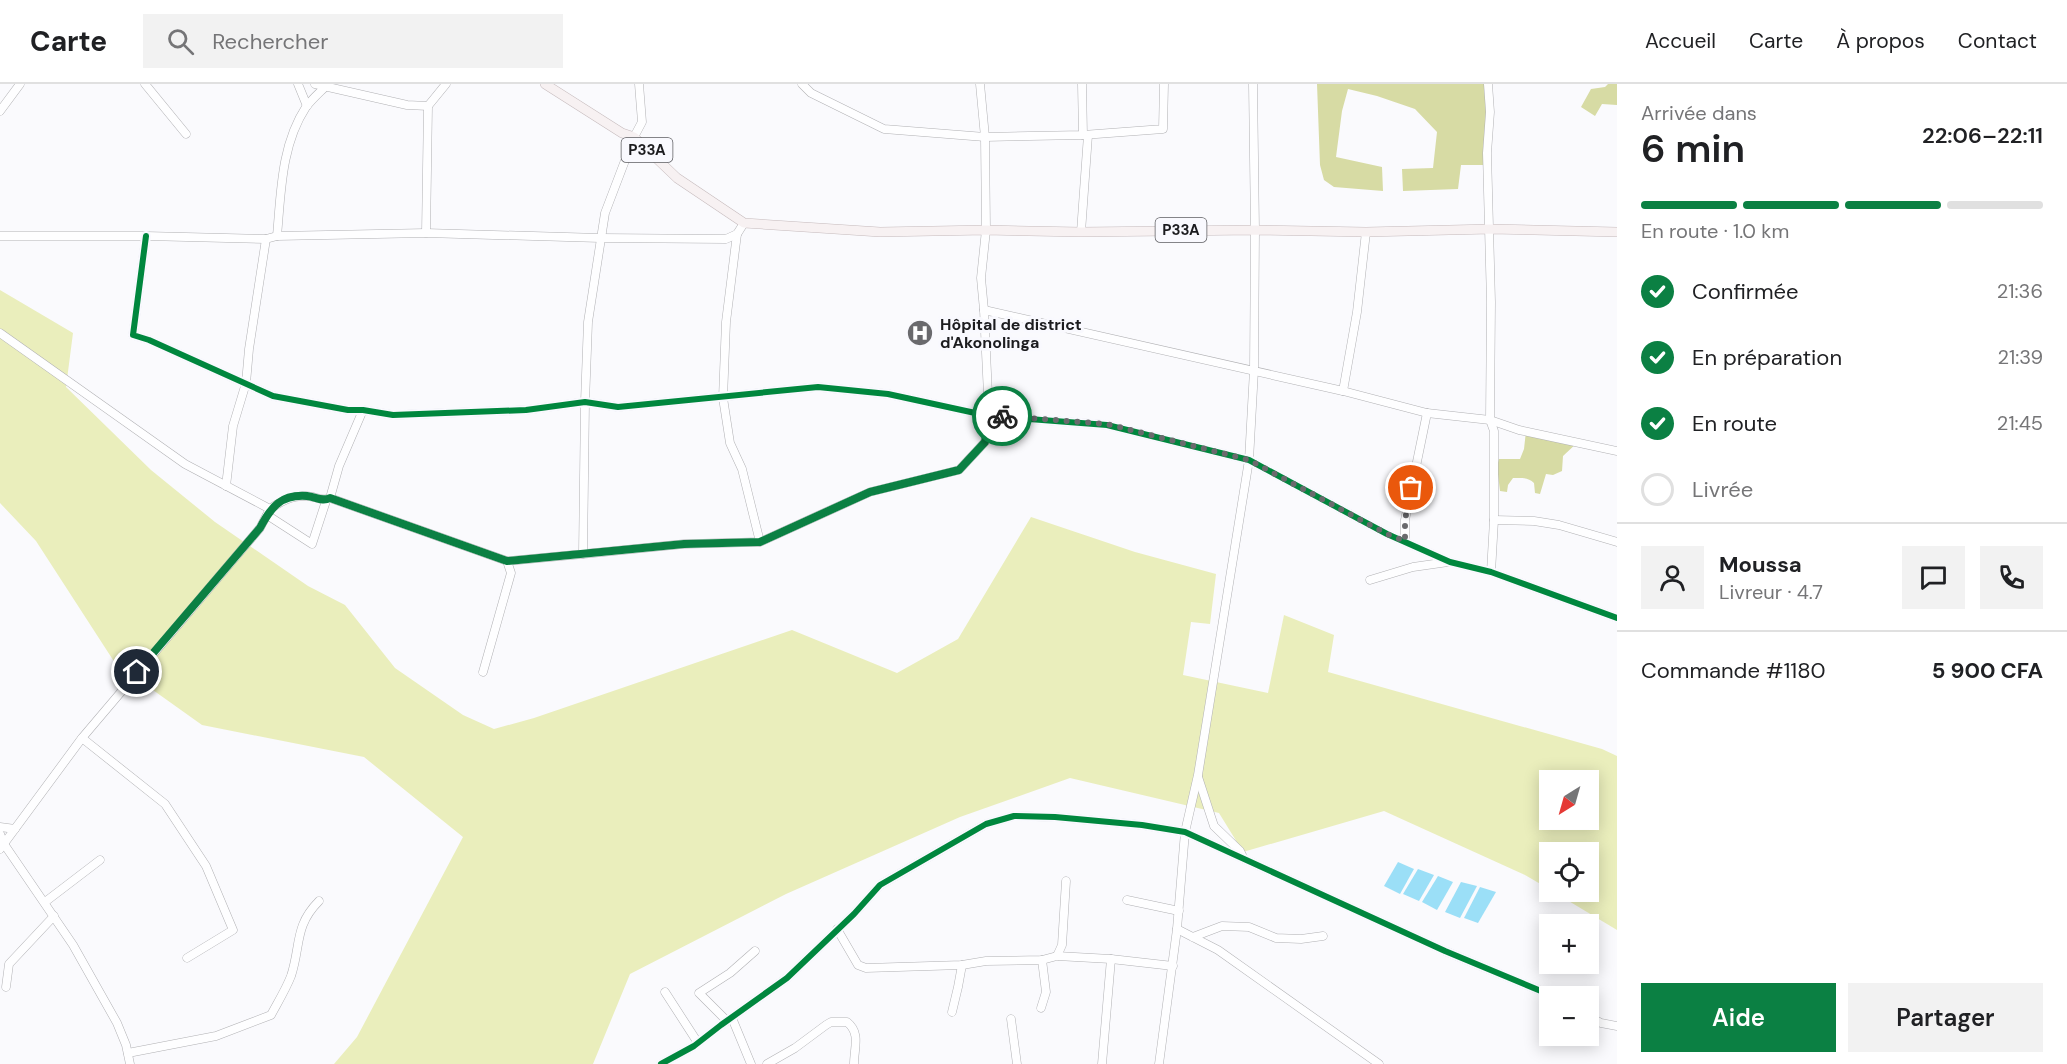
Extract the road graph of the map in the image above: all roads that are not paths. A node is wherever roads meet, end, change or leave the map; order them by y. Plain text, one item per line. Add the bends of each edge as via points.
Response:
1 (20, 84) edge
2 (145, 84) edge
3 (297, 84) edge
4 (315, 84) edge
5 (446, 84) edge
6 (545, 84) edge
7 (639, 84) edge
8 (802, 84) edge
9 (980, 84) edge
10 (1082, 84) edge
11 (1164, 84) edge
12 (1252, 84) edge
13 (1488, 84) edge
14 (325, 87) junction
15 (307, 106) junction
16 (428, 106) junction
17 (0, 111) edge
18 (186, 134) dead end
19 (1086, 135) junction
20 (634, 137) junction
21 (985, 137) junction
22 (744, 223) junction
23 (1491, 229) junction
24 (986, 230) junction
25 (1255, 230) junction
26 (1081, 232) junction
27 (1366, 232) junction
28 (1617, 232) edge
29 (426, 233) junction
30 (737, 234) junction
31 (0, 236) edge
32 (146, 236) junction
33 (277, 236) junction
34 (600, 238) junction
35 (266, 239) junction
36 (984, 309) junction
37 (0, 333) edge
38 (1254, 370) junction
39 (246, 383) junction
40 (1343, 391) junction
41 (723, 398) junction
42 (585, 402) junction
43 (363, 410) junction
44 (1427, 413) junction
45 (989, 416) junction
46 (1490, 420) junction
47 (1617, 451) edge
48 (1249, 460) junction
49 (226, 486) junction
50 (328, 500) junction
51 (268, 512) junction
52 (1494, 520) junction
53 (1405, 541) junction
54 (760, 542) junction
55 (1617, 542) edge
56 (584, 554) junction
57 (507, 561) junction
58 (1450, 562) junction
59 (1491, 572) junction
60 (1370, 580) dead end
61 (1617, 618) edge
62 (483, 672) dead end
63 (82, 738) junction
64 (1198, 775) junction
65 (0, 827) edge
66 (15, 829) junction
67 (1185, 832) junction
68 (0, 834) edge
69 (2, 847) edge
70 (1244, 859) junction
71 (100, 860) dead end
72 (1066, 881) dead end
73 (1126, 900) dead end
74 (319, 901) dead end
75 (45, 902) junction
76 (1179, 911) junction
77 (54, 916) junction
78 (837, 929) junction
79 (1177, 929) junction
80 (1323, 936) dead end
81 (1193, 937) junction
82 (755, 951) dead end
83 (1057, 956) junction
84 (187, 958) dead end
85 (1111, 959) junction
86 (1042, 960) junction
87 (962, 965) junction
88 (1173, 966) junction
89 (6, 987) dead end
90 (1539, 990) edge
91 (665, 992) dead end
92 (1041, 1008) dead end
93 (952, 1012) dead end
94 (729, 1019) junction
95 (1011, 1019) dead end
96 (1599, 1022) edge
97 (1617, 1026) edge
98 (698, 1043) junction
99 (128, 1053) junction
100 (130, 1064) edge
101 (661, 1064) edge
102 (752, 1064) edge
103 (767, 1064) edge
104 (854, 1064) edge
105 (1017, 1064) edge
106 (1102, 1064) edge
107 (1159, 1064) edge
108 (1379, 1064) edge

1 - 17 street
2 - 18 street
3 - 15 street
4 - 14 street
5 - 16 street
6 - 20 main road, P33A
7 - 20 street via 642,122
8 - 21 street via 812,93 884,129
9 - 21 street
10 - 19 street
11 - 19 street via 1163,129
12 - 25 street
13 - 23 street
14 - 15 street
14 - 16 street
15 - 33 street via 292,134 283,171
16 - 29 street
19 - 21 street
19 - 26 street
20 - 22 main road, P33A via 677,178
20 - 34 street via 605,213
21 - 24 street
22 - 24 main road, P33A via 880,232
22 - 30 street
23 - 27 main road, P33A
23 - 28 main road, P33A
23 - 46 street
24 - 26 main road, P33A
24 - 36 street via 981,278
25 - 26 main road, P33A
25 - 27 main road, P33A
25 - 38 street
27 - 40 street
29 - 33 street
29 - 34 street
30 - 34 street via 726,238
30 - 41 street via 726,322
31 - 32 street
32 - 35 street
32 - 39 street via 133,335
33 - 35 street
34 - 42 street via 588,322
35 - 39 street
36 - 38 street
36 - 45 street
37 - 49 street via 185,464
38 - 40 street
38 - 48 street
39 - 43 street via 273,396
39 - 49 street via 233,426
40 - 44 street
41 - 42 street via 618,407
41 - 45 street via 818,387 888,394
41 - 54 street via 730,443 742,469
42 - 43 street via 526,410 393,415
42 - 56 street
43 - 50 street
44 - 46 street
44 - 53 street via 1405,520
45 - 48 street via 1107,424
45 - 54 street via 985,442 959,470 870,492
46 - 47 street
46 - 52 street via 1494,431
48 - 53 street
48 - 64 street
49 - 51 street
50 - 51 street via 307,496 284,499
50 - 51 street via 312,544
50 - 57 street
51 - 63 street via 260,528
52 - 55 street via 1559,525
52 - 59 street
53 - 58 street
54 - 56 street via 684,544
56 - 57 street
57 - 62 street via 511,573
58 - 59 street
58 - 60 street via 1413,567
59 - 61 street
63 - 66 street
63 - 84 street via 165,804 206,866 232,930
64 - 67 street
64 - 70 street via 1214,826
65 - 66 street
66 - 69 street
67 - 70 street
67 - 76 street
67 - 78 street via 1054,817 1003,819 986,824 880,885
68 - 69 street
69 - 75 street
70 - 90 street
71 - 75 street
72 - 83 street via 1062,945
73 - 76 street
74 - 99 street via 307,913 291,975 272,1015 216,1036
75 - 77 street
76 - 79 street
77 - 89 street via 9,964
77 - 99 street via 117,1023
78 - 87 street via 860,966
78 - 94 street via 788,978
79 - 81 street
79 - 88 street
80 - 81 street via 1276,938 1249,927 1221,926
81 - 108 street via 1218,950
82 - 94 street via 699,993
83 - 85 street
83 - 86 street
85 - 88 street
85 - 106 street
86 - 87 street
86 - 92 street via 1046,992
87 - 93 street
88 - 107 street
91 - 98 street
94 - 98 street
94 - 102 street
95 - 105 street
96 - 97 street
98 - 101 street
99 - 100 street
103 - 104 street via 826,1025 837,1022 847,1022 854,1029

